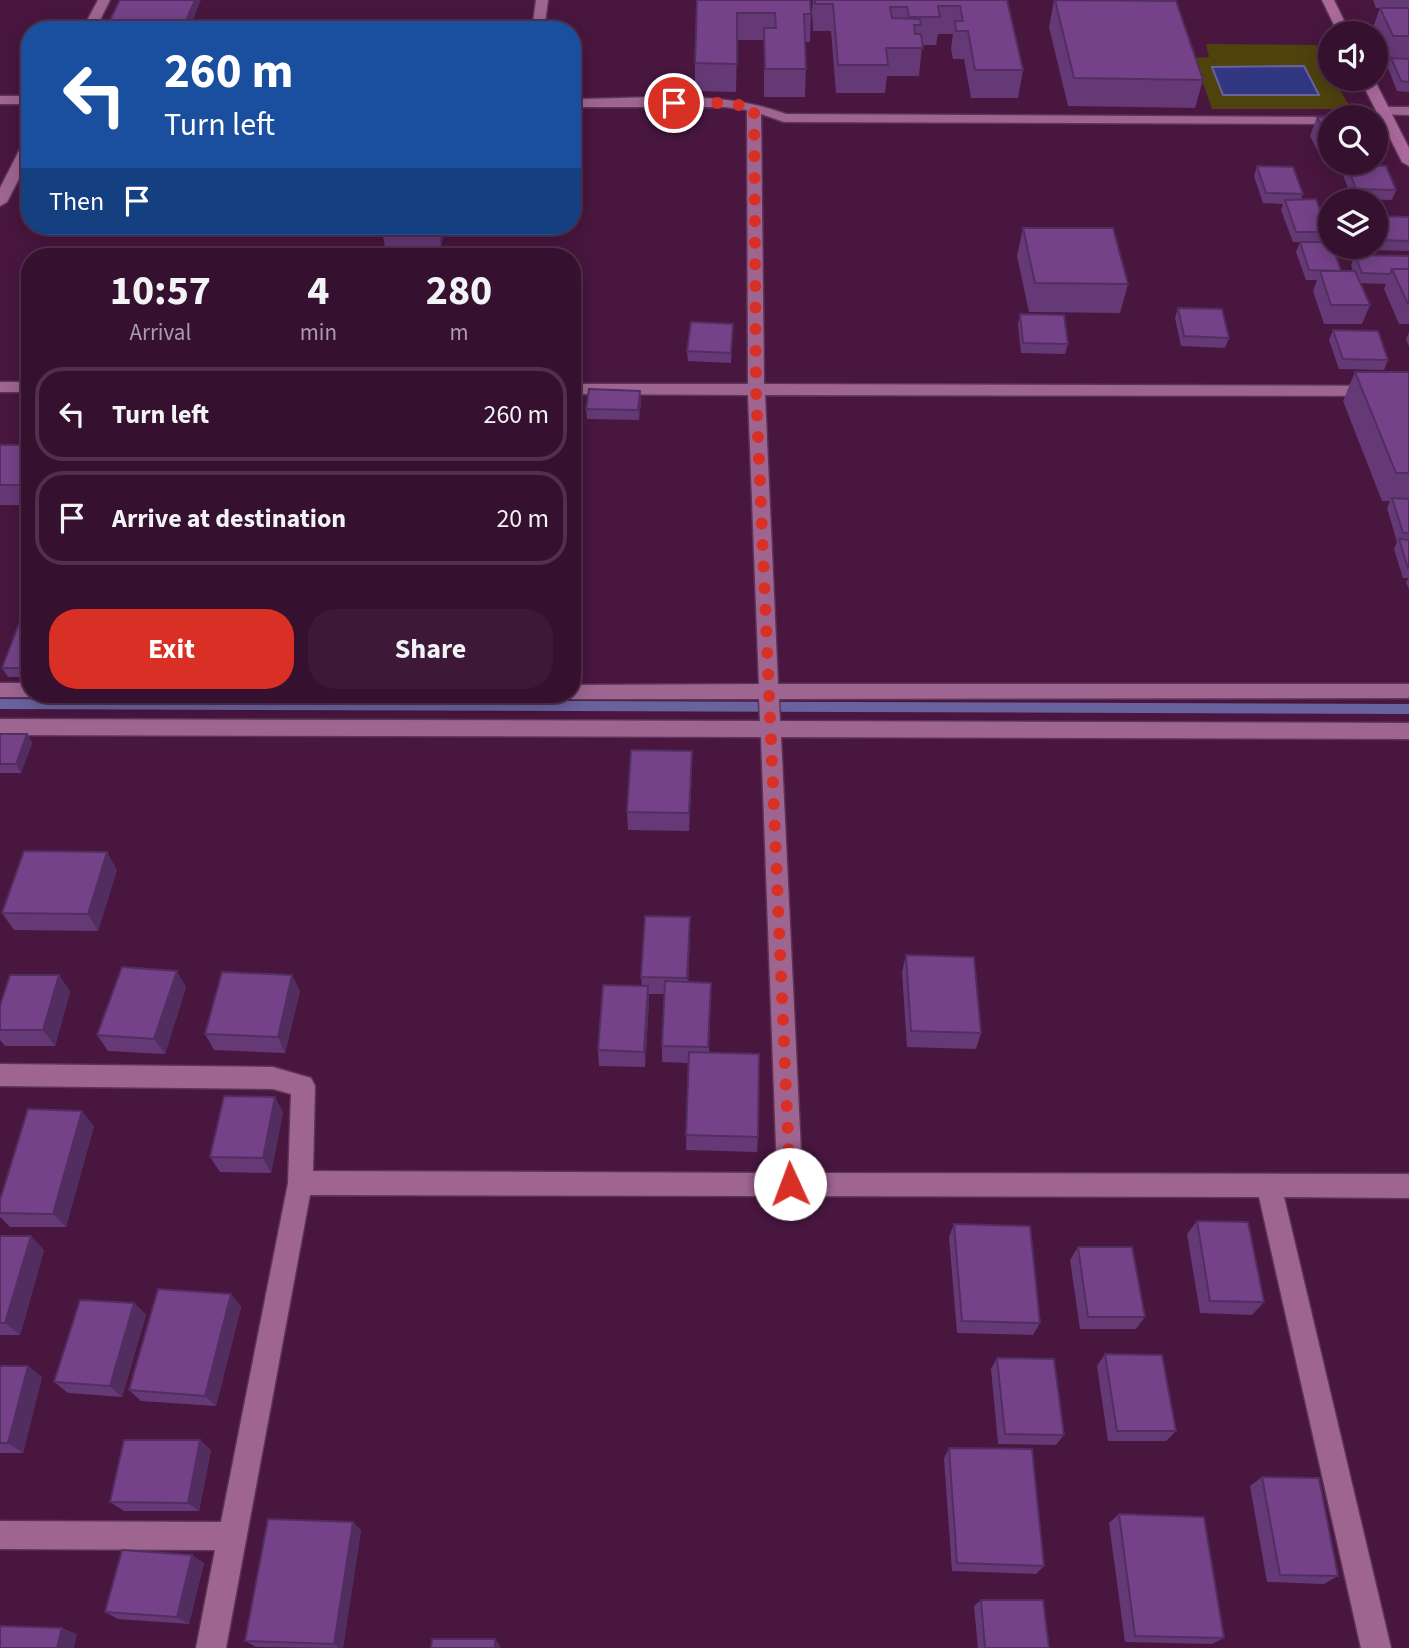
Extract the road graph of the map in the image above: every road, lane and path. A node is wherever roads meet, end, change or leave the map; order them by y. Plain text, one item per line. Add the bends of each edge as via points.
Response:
1 (104, 0) edge
2 (542, 0) edge
3 (1328, 0) edge
4 (93, 21) edge
5 (539, 21) edge
6 (1338, 21) edge
7 (0, 100) edge
8 (21, 100) edge
9 (581, 103) edge
10 (754, 107) junction
11 (1409, 111) edge
12 (1388, 116) edge
13 (1318, 120) edge
14 (1388, 127) edge
15 (21, 161) edge
16 (1409, 162) edge
17 (0, 202) edge
18 (0, 387) edge
19 (21, 387) edge
20 (581, 389) edge
21 (756, 390) junction
22 (1409, 391) edge
23 (0, 690) edge
24 (21, 690) edge
25 (1409, 691) edge
26 (581, 692) edge
27 (769, 692) junction
28 (0, 727) edge
29 (770, 728) junction
30 (1409, 731) edge
31 (0, 1075) edge
32 (300, 1183) junction
33 (790, 1184) junction
34 (1269, 1186) junction
35 (1409, 1186) edge
36 (0, 1535) edge
37 (233, 1536) junction
38 (211, 1648) edge
39 (1376, 1648) edge

1 - 4 street
2 - 5 street
3 - 6 main road
7 - 8 street
9 - 10 street
10 - 13 street via 784,118
10 - 21 street
11 - 12 street
14 - 16 main road
15 - 17 street
18 - 19 street
20 - 21 street
21 - 22 street
21 - 27 street
23 - 24 street
25 - 27 street
26 - 27 street
27 - 29 street
28 - 29 street
29 - 30 street
29 - 33 street
31 - 32 street via 274,1077 303,1086
32 - 33 street
32 - 37 street
33 - 34 street
34 - 35 street
34 - 39 street
36 - 37 street
37 - 38 street

